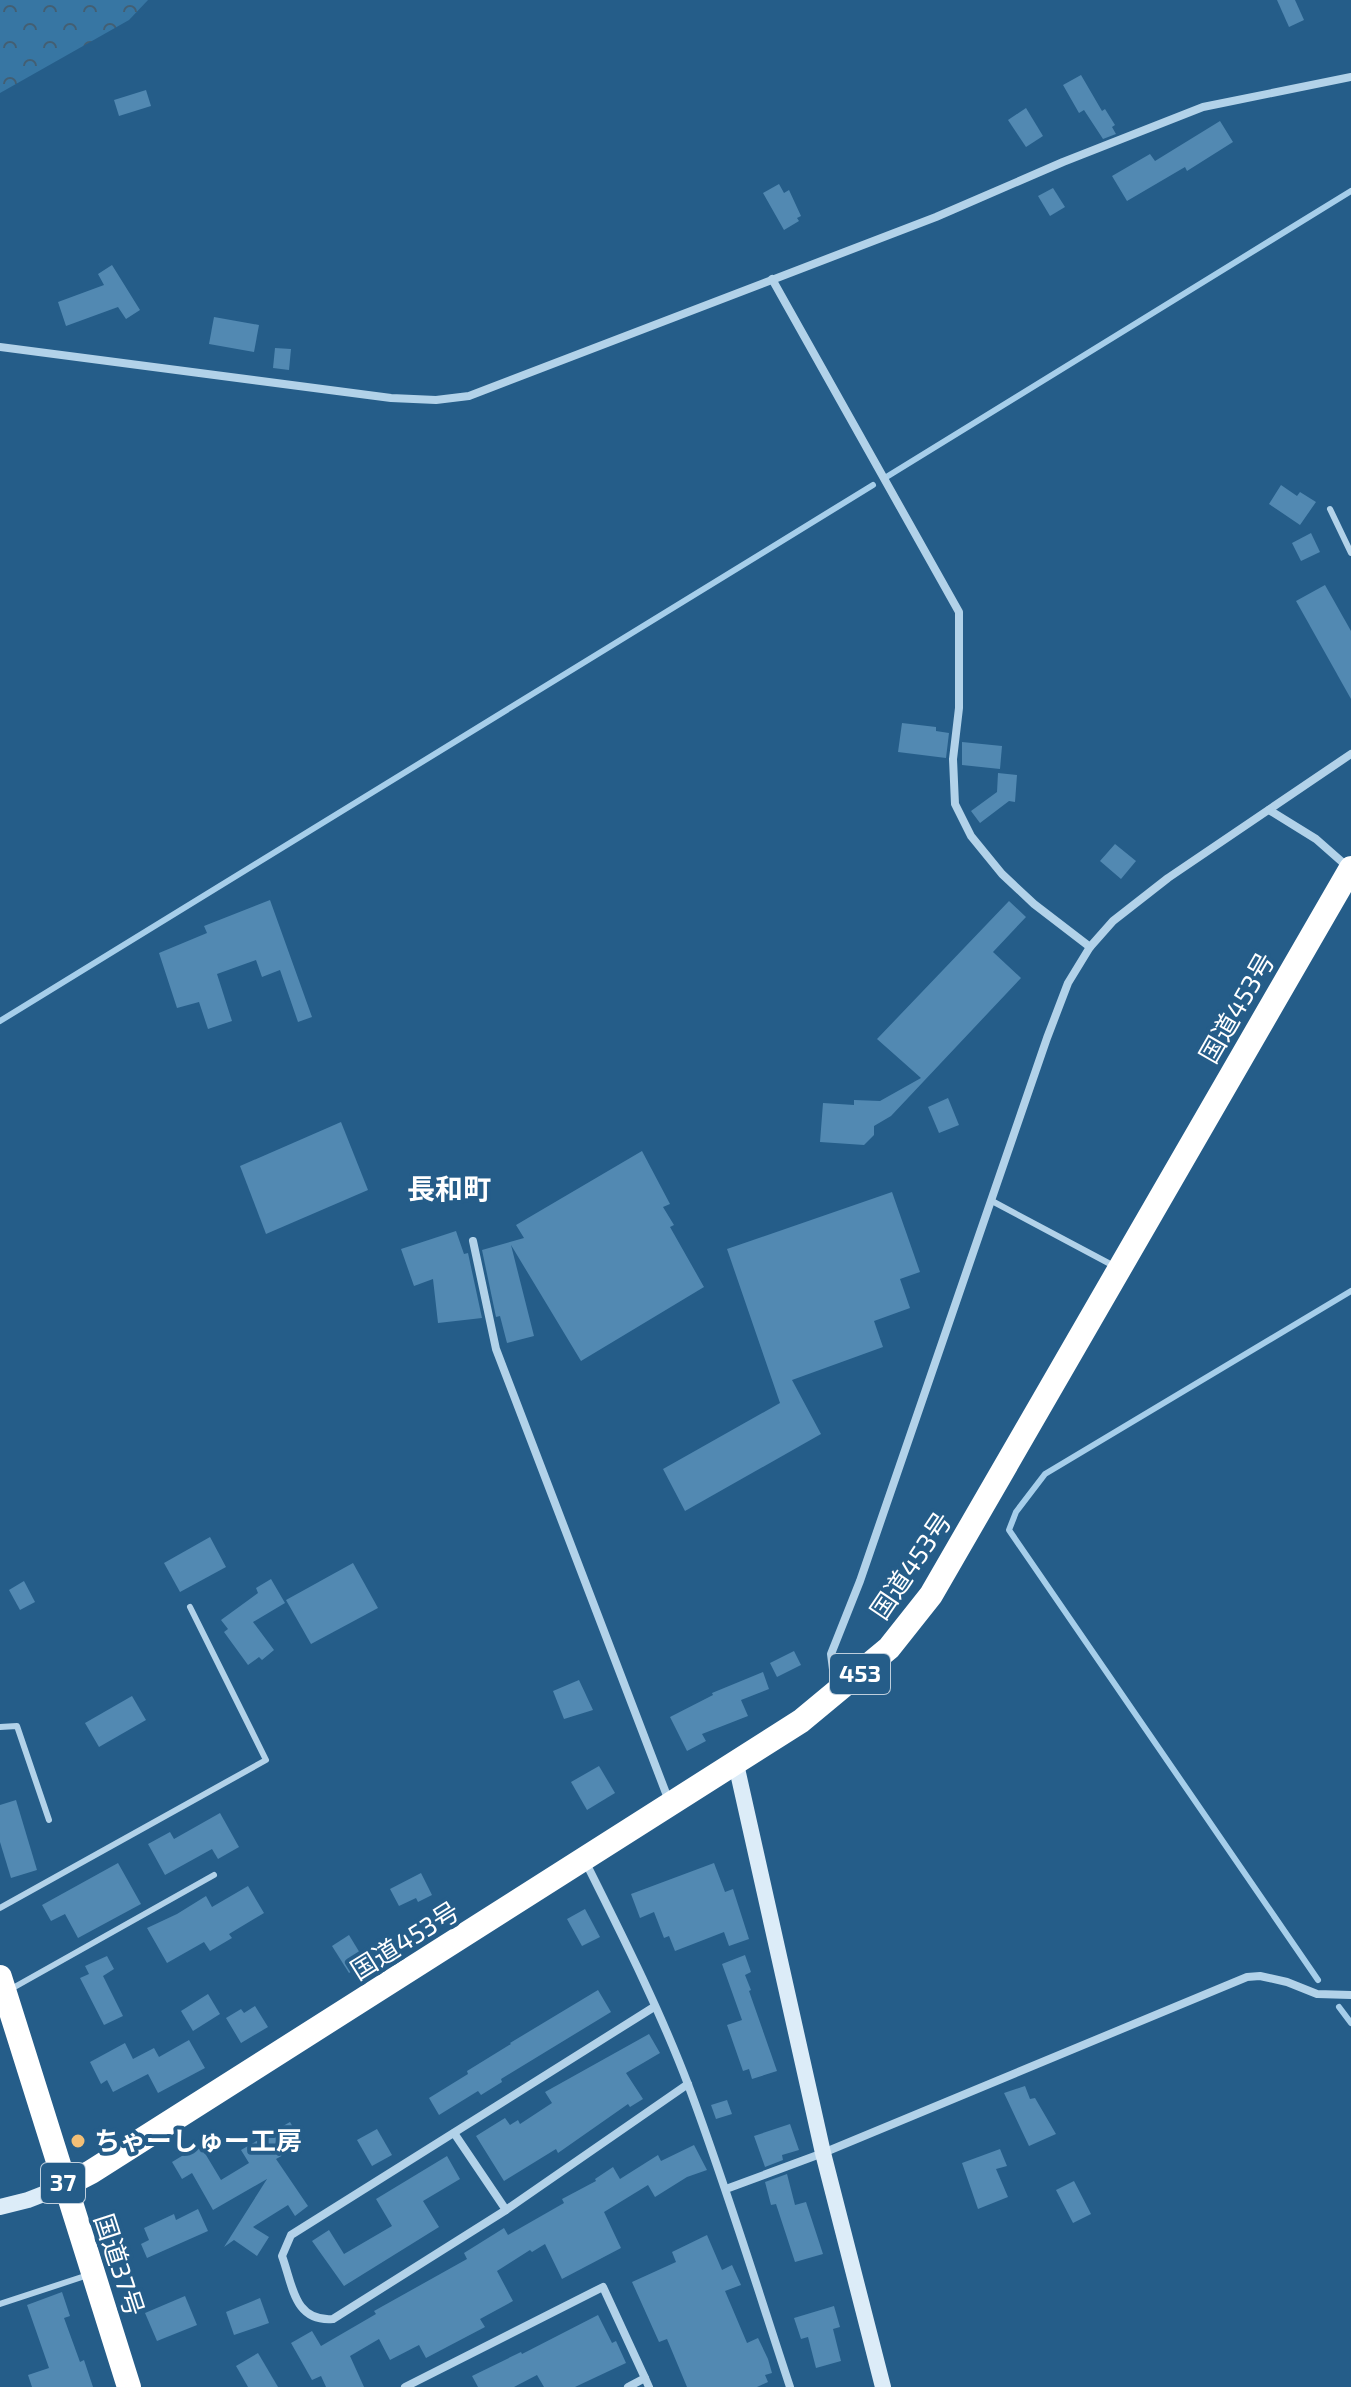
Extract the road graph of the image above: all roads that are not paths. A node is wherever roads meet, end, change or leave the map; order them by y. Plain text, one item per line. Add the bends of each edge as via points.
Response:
1 (1351, 77) edge
2 (772, 279) junction
3 (0, 347) edge
4 (1330, 509) dead end
5 (1351, 553) edge
6 (1351, 754) edge
7 (1269, 810) junction
8 (1351, 868) edge
9 (1090, 947) junction
10 (992, 1201) junction
11 (473, 1241) dead end
12 (1118, 1268) junction
13 (190, 1607) dead end
14 (836, 1695) junction
15 (0, 1727) edge
16 (736, 1764) junction
17 (670, 1805) junction
18 (49, 1820) dead end
19 (585, 1861) junction
20 (214, 1875) dead end
21 (0, 1908) edge
22 (2, 1985) edge
23 (1351, 1995) edge
24 (654, 2007) junction
25 (688, 2084) junction
26 (454, 2133) junction
27 (823, 2153) junction
28 (64, 2186) junction
29 (726, 2189) junction
30 (0, 2207) edge
31 (506, 2210) junction
32 (92, 2273) junction
33 (0, 2304) edge
34 (647, 2382) edge
35 (129, 2387) edge
36 (405, 2387) edge
37 (628, 2387) edge
38 (790, 2387) edge
39 (883, 2387) edge

1 - 2 street via 1203,107
2 - 3 street via 490,389 436,400
2 - 9 street via 959,612 955,804 971,836 1002,874
4 - 5 lane
6 - 7 street
7 - 8 street
7 - 9 street via 1168,878 1113,921
8 - 12 highway, 国道453号 / 453
9 - 10 street via 1068,983
10 - 12 lane
10 - 14 street via 831,1654
11 - 17 street via 496,1349
12 - 14 highway, 国道453号 / 453 via 931,1595 889,1648
13 - 21 lane via 266,1760
14 - 16 highway, 国道453号 / 453
15 - 18 lane via 17,1726
16 - 17 highway, 国道453号 / 453
16 - 27 street
17 - 19 highway, 国道453号 / 453
19 - 24 street
19 - 28 highway, 国道453号 / 453
20 - 22 lane
22 - 28 highway, 国道37号 / 37
23 - 27 street via 1317,1994 1287,1982 1247,1977
24 - 25 street
24 - 26 street
25 - 29 street
25 - 31 street
26 - 31 street
26 - 31 street via 291,2235 282,2256 302,2310 317,2320 333,2319
27 - 29 street
27 - 39 street
28 - 30 street
28 - 32 highway, 国道37号 / 37
29 - 38 street
32 - 33 lane
32 - 35 highway, 国道37号 / 37
34 - 36 street via 603,2287
34 - 37 street

